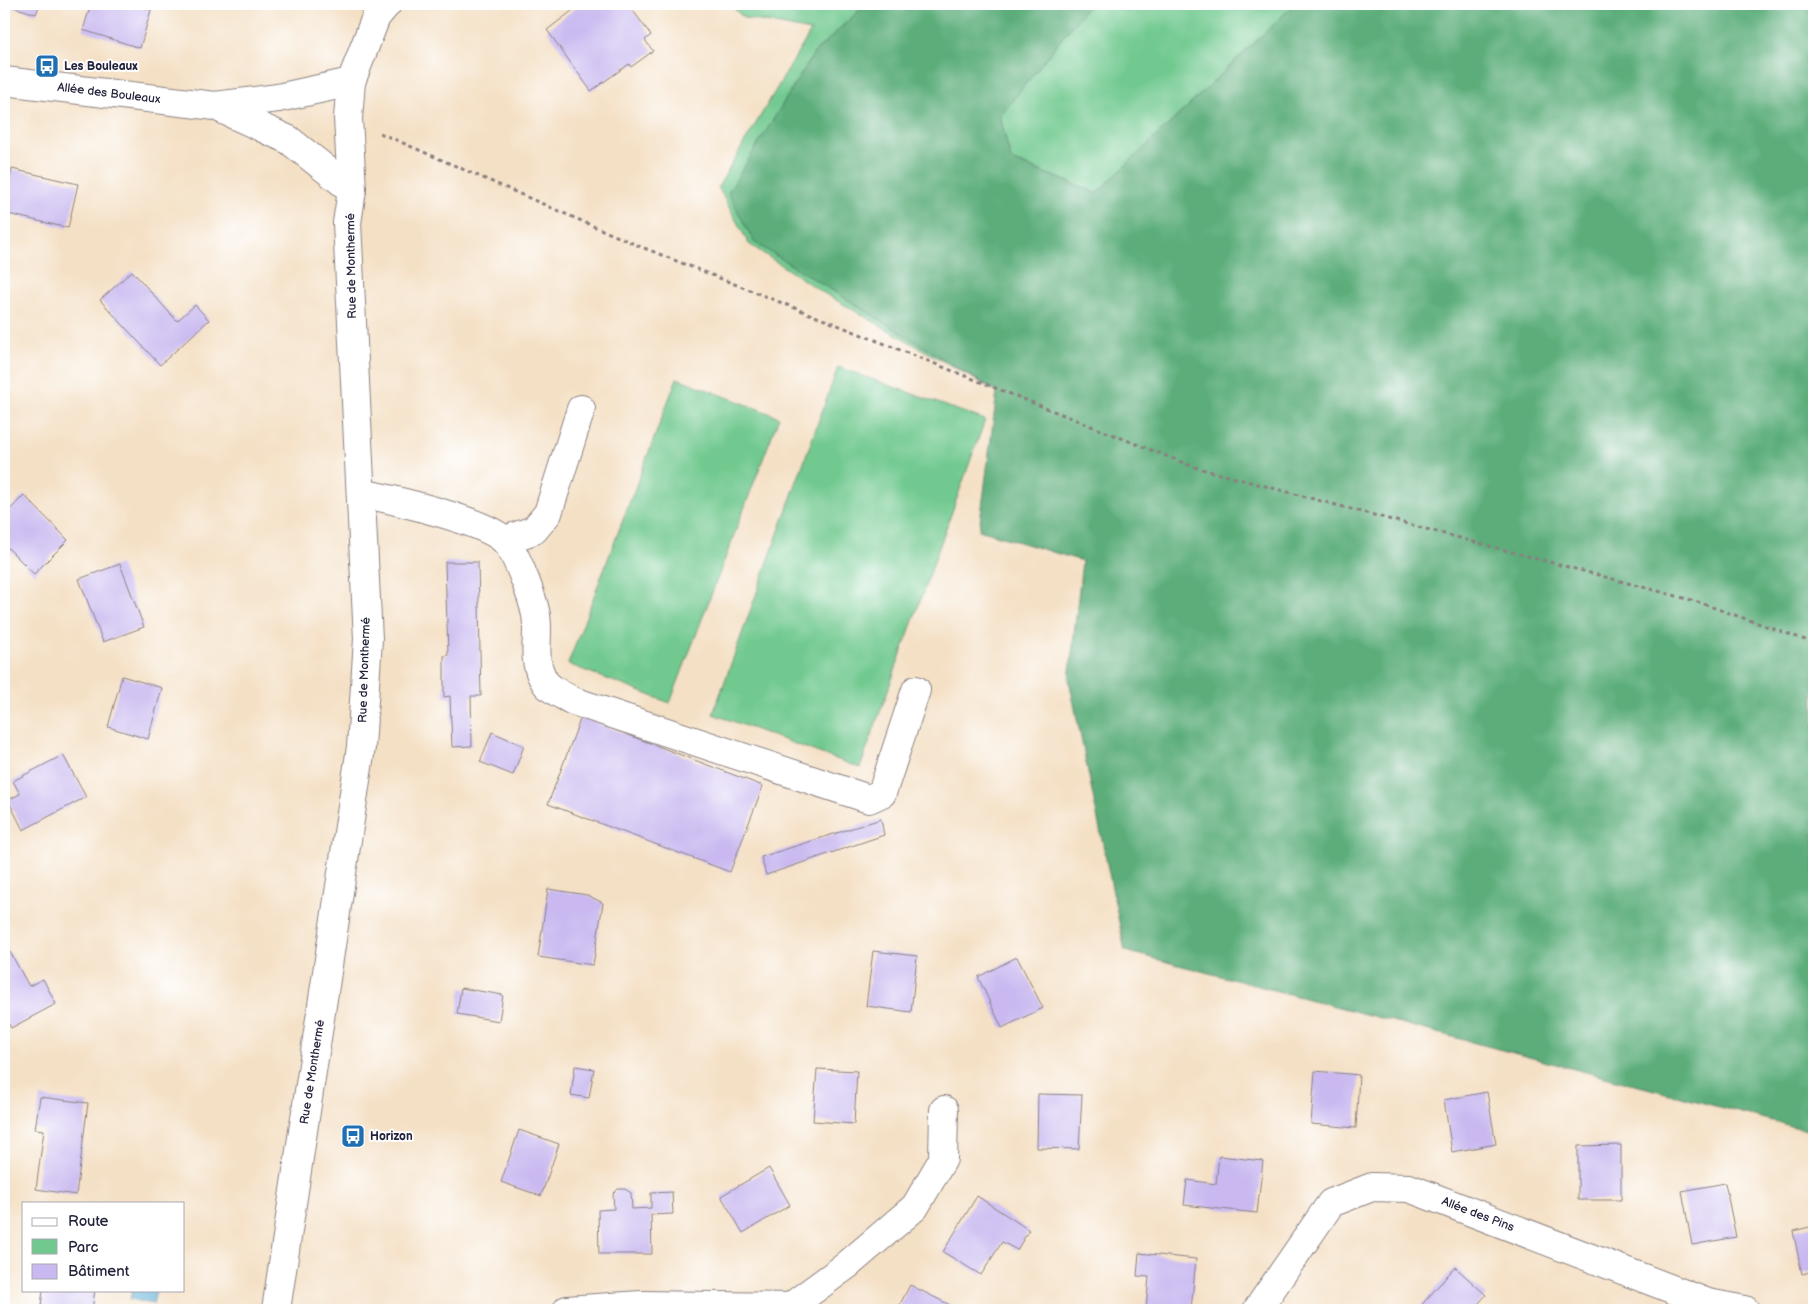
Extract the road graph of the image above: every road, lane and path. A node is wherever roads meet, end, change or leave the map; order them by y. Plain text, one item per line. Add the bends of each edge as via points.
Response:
1 (377, 8) edge
2 (4, 81) edge
3 (351, 82) junction
4 (215, 106) junction
5 (348, 118) junction
6 (352, 190) junction
7 (581, 409) dead end
8 (360, 492) junction
9 (505, 540) junction
10 (1814, 643) edge
11 (916, 690) dead end
12 (944, 1110) dead end
13 (791, 1309) edge
14 (276, 1310) edge
15 (567, 1310) edge
16 (1257, 1310) edge
17 (1745, 1310) edge

1 - 3 street, Rue de Monthermé
2 - 4 street, Allée des Bouleaux
3 - 4 street, Allée des Bouleaux via 278,98
3 - 5 street, Rue de Monthermé
4 - 6 street, Allée des Bouleaux via 289,140
5 - 6 street, Rue de Monthermé
5 - 10 path via 639,246 1194,467 1696,601
6 - 8 street, Rue de Monthermé via 347,223
7 - 9 street via 548,513 534,530
8 - 9 street via 482,527
8 - 14 street, Rue de Monthermé via 368,639 361,747
9 - 11 street via 519,564 536,615 536,660 546,683 573,701 870,799 882,793
12 - 13 street via 943,1159 914,1207
13 - 15 street via 641,1305
16 - 17 street, Allée des Pins via 1331,1203 1372,1187 1409,1188 1708,1303

